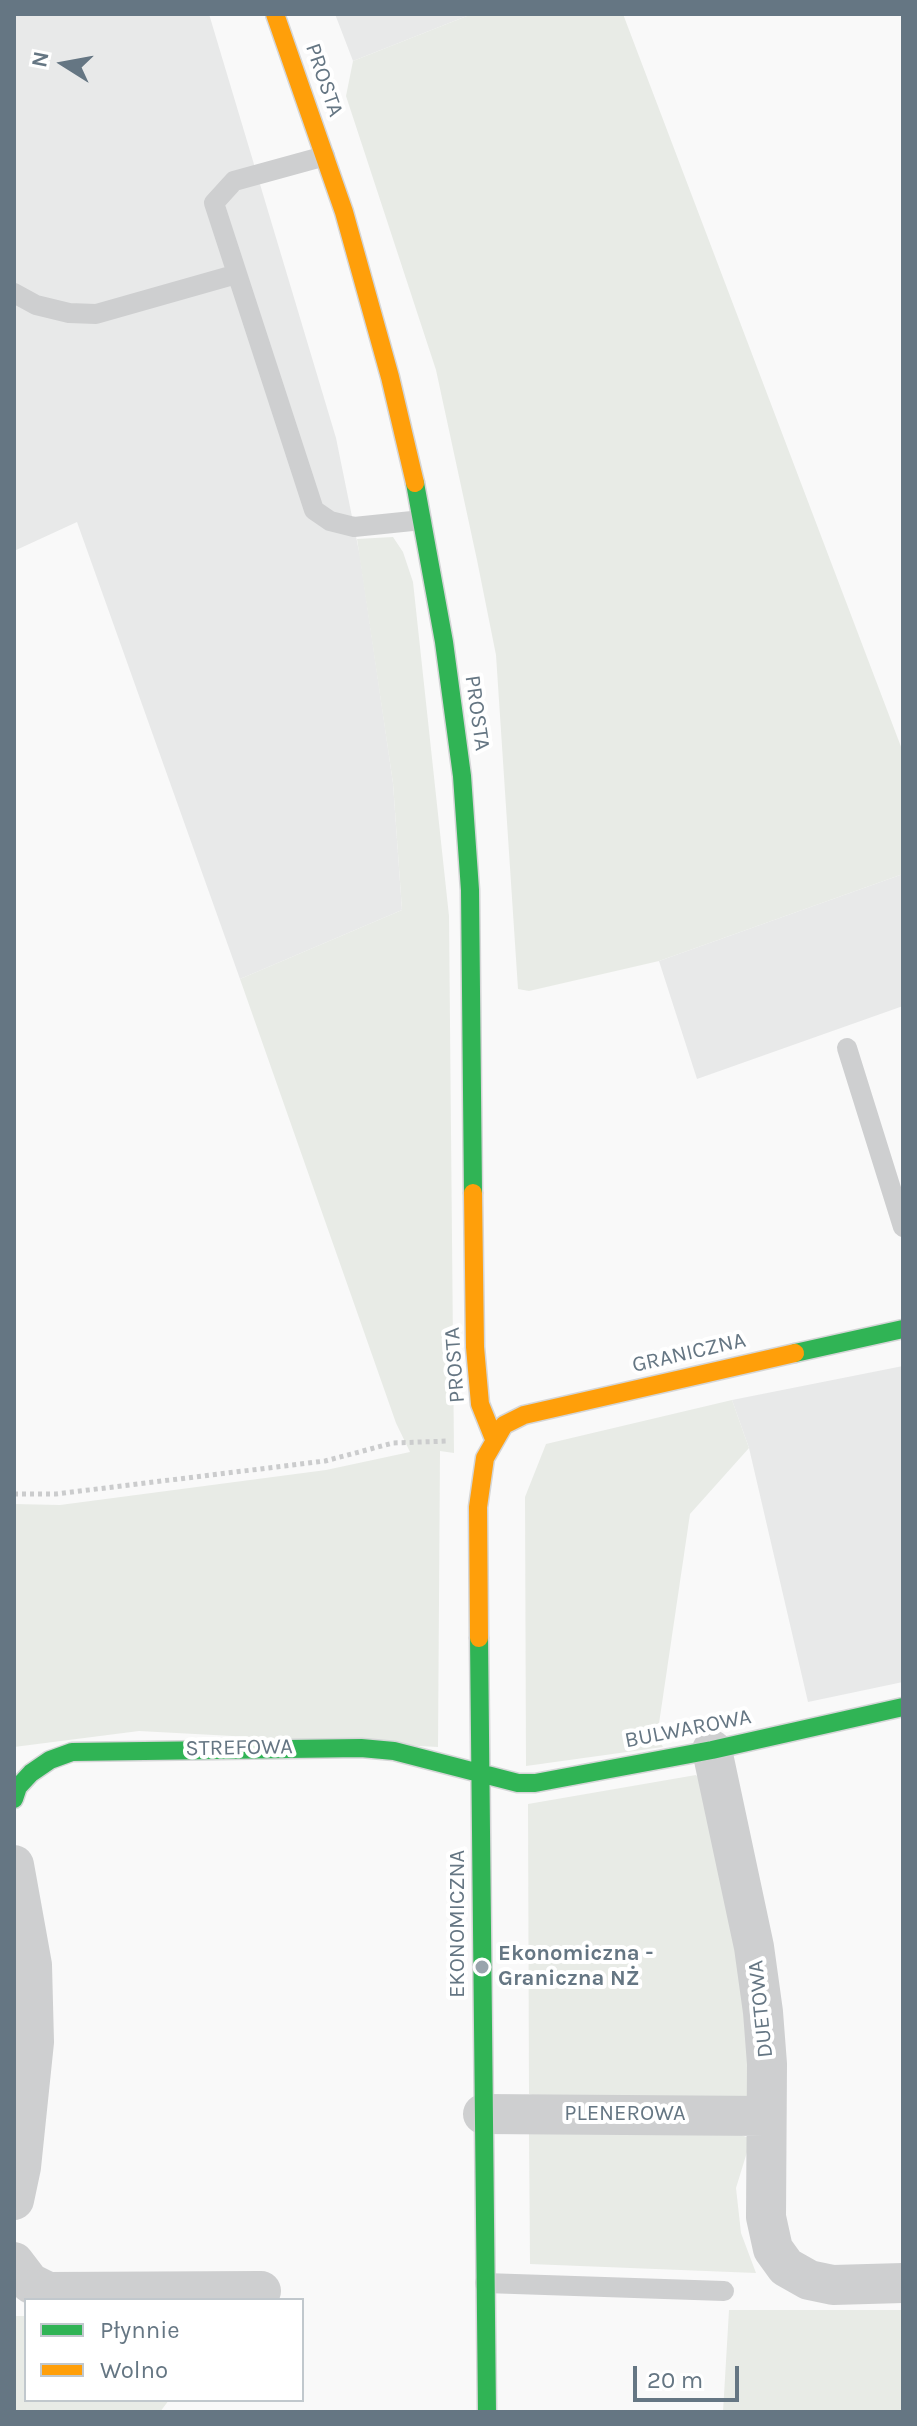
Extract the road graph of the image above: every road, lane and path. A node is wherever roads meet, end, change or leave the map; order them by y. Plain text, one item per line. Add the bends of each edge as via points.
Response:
1 (275, 14) edge
2 (325, 156) junction
3 (237, 274) junction
4 (14, 293) edge
5 (422, 520) junction
6 (847, 1048) dead end
7 (903, 1227) edge
8 (903, 1329) edge
9 (494, 1439) junction
10 (14, 1494) edge
11 (903, 1707) edge
12 (712, 1750) junction
13 (481, 1773) junction
14 (14, 1799) edge
15 (14, 1865) edge
16 (483, 2114) junction
17 (766, 2116) junction
18 (14, 2200) edge
19 (14, 2262) edge
20 (485, 2283) junction
21 (903, 2283) edge
22 (261, 2291) dead end
23 (724, 2291) dead end
24 (487, 2412) edge

1 - 2 street, PROSTA
2 - 3 lane via 234,181 214,203
2 - 5 street, PROSTA via 390,377
3 - 4 lane via 96,314 36,305
3 - 5 lane via 314,510 354,527
5 - 9 street, PROSTA via 463,790 470,890 475,1347 480,1404
6 - 7 lane
8 - 9 street, GRANICZNA via 524,1415 504,1425
9 - 10 path via 393,1443 325,1461 56,1494
9 - 13 street, EKONOMICZNA via 485,1458 478,1507
11 - 12 street, BULWAROWA
12 - 13 street, BULWAROWA via 535,1783
12 - 17 street, DUETOWA via 754,1947 767,2064
13 - 14 street, STREFOWA via 361,1748 105,1750 50,1760 18,1787
13 - 16 street, EKONOMICZNA
15 - 18 street via 32,1965 34,2042
16 - 17 street, PLENEROWA
16 - 20 street, EKONOMICZNA
17 - 21 street, DUETOWA via 766,2217 773,2249 786,2267 833,2285
19 - 22 street via 30,2283 48,2292
20 - 23 lane
20 - 24 street, EKONOMICZNA

